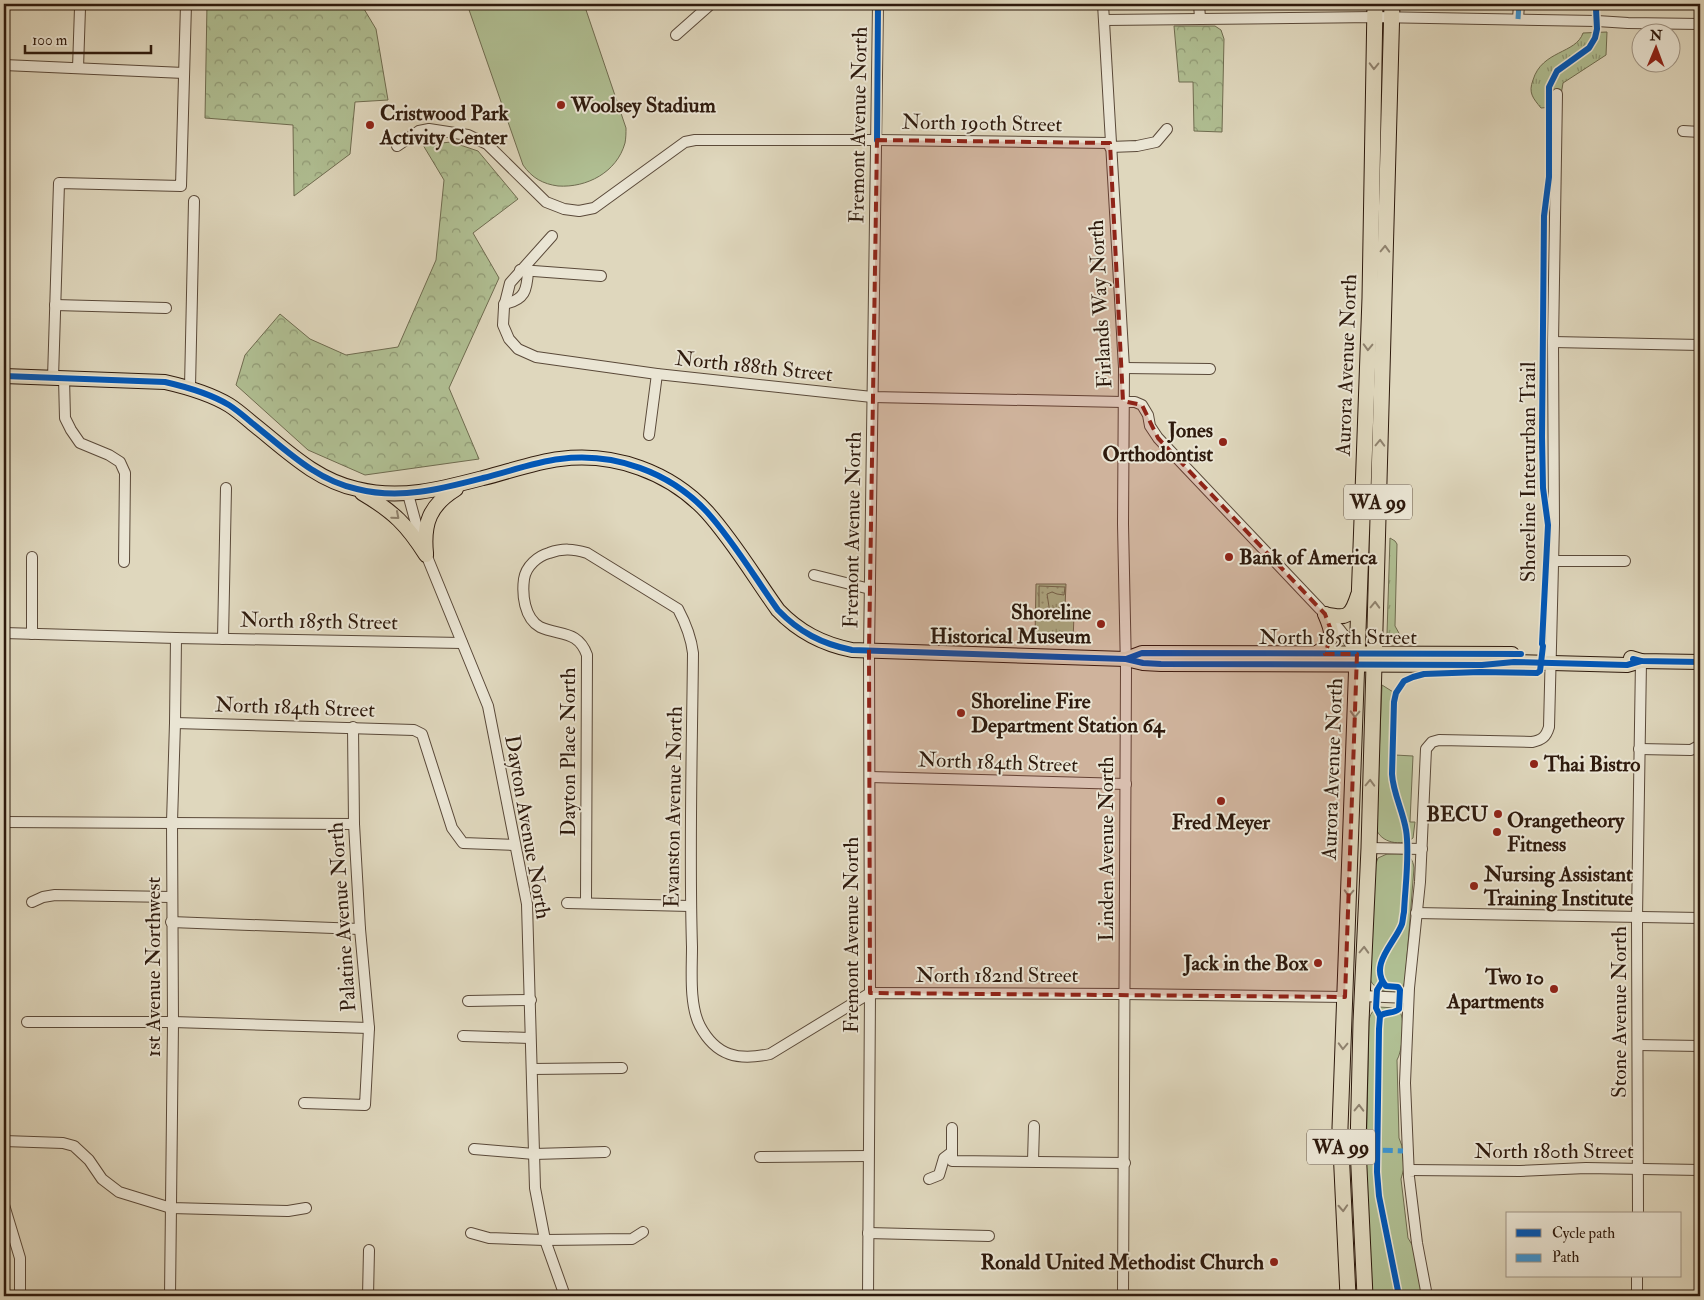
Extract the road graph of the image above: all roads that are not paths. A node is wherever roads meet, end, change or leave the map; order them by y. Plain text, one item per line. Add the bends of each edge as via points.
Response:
1 (78, 4) edge
2 (186, 4) edge
3 (711, 4) edge
4 (878, 4) edge
5 (1103, 4) edge
6 (1199, 4) edge
7 (1519, 4) edge
8 (1375, 10) edge
9 (1392, 10) edge
10 (1200, 18) junction
11 (1518, 19) junction
12 (1105, 20) junction
13 (1700, 24) edge
14 (676, 35) dead end
15 (4, 65) edge
16 (78, 68) junction
17 (184, 73) junction
18 (1557, 94) dead end
19 (1167, 129) dead end
20 (1683, 132) dead end
21 (1700, 132) edge
22 (877, 140) junction
23 (1110, 145) junction
24 (397, 146) dead end
25 (194, 200) dead end
26 (552, 236) dead end
27 (524, 270) junction
28 (1370, 274) junction
29 (601, 276) dead end
30 (1384, 287) junction
31 (1370, 298) junction
32 (504, 304) junction
33 (55, 305) junction
34 (166, 308) dead end
35 (1384, 316) junction
36 (1553, 342) junction
37 (1700, 345) edge
38 (1124, 368) junction
39 (1210, 369) dead end
40 (657, 374) junction
41 (4, 376) edge
42 (59, 378) junction
43 (190, 387) junction
44 (872, 397) junction
45 (1123, 402) junction
46 (649, 435) dead end
47 (1364, 462) junction
48 (1379, 474) junction
49 (467, 482) junction
50 (226, 488) dead end
51 (355, 489) junction
52 (408, 494) junction
53 (426, 555) junction
54 (32, 557) dead end
55 (1553, 561) junction
56 (1625, 561) dead end
57 (124, 562) dead end
58 (814, 575) dead end
59 (870, 589) junction
60 (1359, 592) junction
61 (678, 609) joint
62 (1324, 614) junction
63 (4, 633) edge
64 (32, 634) junction
65 (176, 638) junction
66 (223, 639) junction
67 (462, 643) junction
68 (869, 651) junction
69 (1317, 654) junction
70 (1126, 659) junction
71 (1357, 659) junction
72 (1374, 659) junction
73 (1551, 659) junction
74 (1640, 660) junction
75 (1700, 662) edge
76 (175, 723) junction
77 (353, 727) junction
78 (1700, 745) edge
79 (1639, 749) junction
80 (870, 777) junction
81 (1126, 784) junction
82 (4, 822) edge
83 (172, 822) junction
84 (354, 824) junction
85 (514, 845) junction
86 (1368, 848) junction
87 (1422, 849) junction
88 (1349, 873) junction
89 (1366, 886) junction
90 (171, 897) junction
91 (32, 902) dead end
92 (567, 903) dead end
93 (586, 903) junction
94 (690, 906) junction
95 (1416, 913) junction
96 (1638, 918) junction
97 (1700, 918) edge
98 (171, 922) junction
99 (360, 929) junction
100 (1346, 964) junction
101 (870, 994) junction
102 (1124, 994) junction
103 (1362, 996) junction
104 (1345, 997) junction
105 (1408, 998) junction
106 (531, 1000) junction
107 (468, 1001) dead end
108 (27, 1022) dead end
109 (173, 1022) junction
110 (1361, 1022) junction
111 (369, 1028) junction
112 (463, 1036) dead end
113 (530, 1038) junction
114 (1638, 1045) junction
115 (1700, 1046) edge
116 (622, 1068) dead end
117 (532, 1069) junction
118 (304, 1103) dead end
119 (1034, 1126) dead end
120 (952, 1128) dead end
121 (4, 1140) edge
122 (474, 1149) dead end
123 (605, 1152) dead end
124 (534, 1154) junction
125 (868, 1156) junction
126 (952, 1156) junction
127 (1341, 1156) junction
128 (760, 1157) dead end
129 (1033, 1161) junction
130 (1125, 1163) junction
131 (1638, 1169) junction
132 (1409, 1170) junction
133 (1700, 1170) edge
134 (1359, 1175) junction
135 (929, 1179) dead end
136 (4, 1205) edge
137 (171, 1208) junction
138 (306, 1208) dead end
139 (1638, 1212) edge
140 (643, 1232) dead end
141 (471, 1233) dead end
142 (868, 1234) junction
143 (989, 1236) dead end
144 (545, 1240) junction
145 (369, 1250) dead end
146 (1637, 1278) edge
147 (20, 1296) edge
148 (170, 1296) edge
149 (368, 1296) edge
150 (564, 1296) edge
151 (868, 1296) edge
152 (1123, 1296) edge
153 (1348, 1296) edge
154 (1365, 1296) edge
155 (1427, 1296) edge
156 (1637, 1296) edge

1 - 16 street
2 - 17 street
3 - 14 street
4 - 22 street, Fremont Avenue North
5 - 12 street, Firlands Way North
6 - 10 street
7 - 11 street
8 - 9 street
8 - 10 street
8 -> 28 highway, Aurora Avenue North / WA 99
9 - 11 street
30 -> 9 highway, Aurora Avenue North / WA 99
10 - 12 street
11 - 13 street
12 - 23 street, Firlands Way North
15 - 16 street
16 - 17 street
17 - 33 street via 181,186 59,183
18 - 36 street
19 - 23 street, North 190th Street via 1156,142 1138,146
20 - 21 street
22 - 23 street, North 190th Street
22 - 24 street, North 190th Street via 685,142 594,208 579,211 546,202 487,144 468,135 429,129 419,131
22 - 44 street, Fremont Avenue North
23 - 38 street, Firlands Way North
25 - 43 street
26 - 27 street, North 188th Street
27 - 29 street
27 - 32 street, North 188th Street via 510,283
27 - 32 street via 524,293 517,300
28 - 30 main road
28 - 31 highway, Aurora Avenue North / WA 99
30 - 35 highway, Aurora Avenue North / WA 99
31 - 35 main road
31 -> 47 highway, Aurora Avenue North / WA 99
32 - 40 street, North 188th Street via 503,325 518,349 536,357
33 - 34 street
33 - 42 street
48 -> 35 highway, Aurora Avenue North / WA 99
36 - 37 street
36 - 55 street
38 - 39 street
38 - 45 street, Firlands Way North
40 - 44 street, North 188th Street
40 - 46 street
41 - 42 main road
42 - 43 main road via 165,382
42 - 57 street via 65,418 80,443 120,462 126,473
43 - 51 main road via 229,405 313,471
44 - 45 street, North 188th Street
44 - 59 street, Fremont Avenue North
45 - 62 street, Firlands Way North via 1142,405 1158,438
45 - 70 street, Linden Avenue North
47 - 48 main road
47 - 60 highway, Aurora Avenue North / WA 99
72 -> 48 highway, Aurora Avenue North / WA 99
49 - 52 main road, North 185th Street
49 - 53 main road via 443,497 431,513 425,537
49 - 68 main road, North 185th Street via 572,458 615,461 645,470 677,487 706,511 788,620 824,643
50 - 66 street
51 - 52 main road, North 185th Street
51 -> 53 main road via 403,522
52 - 53 street, Dayton Avenue North
53 - 67 street, Dayton Avenue North
54 - 64 street
55 - 56 street
55 - 73 street
58 - 59 street
59 - 68 street, Fremont Avenue North
60 - 62 main road via 1350,613 1336,617
60 - 71 highway, Aurora Avenue North / WA 99
61 - 93 street, Dayton Place North via 587,553 574,549 559,549 542,555 524,574 525,607 530,617 539,626 577,639 587,654
61 - 94 street, Evanston Avenue North via 691,638 693,653
62 - 69 main road via 1331,628 1331,638
62 - 71 street, Firlands Way North via 1348,638
63 - 64 street, North 185th Street
64 - 65 street, North 185th Street
65 - 66 street, North 185th Street
65 - 76 street, 1st Avenue Northwest
66 - 67 street, North 185th Street
67 - 85 street, Dayton Avenue North via 488,706
68 - 70 main road, North 185th Street
68 - 80 street, Fremont Avenue North
69 - 70 main road, North 185th Street via 1142,652
69 - 71 main road, North 185th Street
70 - 71 main road, North 185th Street via 1160,664
70 - 81 street, Linden Avenue North
71 - 72 main road, North 185th Street
71 -> 88 highway, Aurora Avenue North / WA 99
72 - 73 main road, North 185th Street via 1482,665
86 -> 72 highway, Aurora Avenue North / WA 99
73 - 74 main road, North 185th Street via 1626,657
73 - 87 street via 1549,727 1541,740 1439,740 1427,746
74 - 75 main road, North 185th Street
74 - 79 street, Stone Avenue North
76 - 77 street, North 184th Street
76 - 83 street, 1st Avenue Northwest
77 - 84 street, Palatine Avenue North
77 - 85 street, North 184th Street via 414,730 422,734 452,828 463,843
78 - 79 street via 1691,750
79 - 96 street, Stone Avenue North
80 - 81 street, North 184th Street
80 - 101 street, Fremont Avenue North
81 - 102 street, Linden Avenue North
82 - 83 street
83 - 84 street
83 - 90 street, 1st Avenue Northwest
84 - 99 street, Palatine Avenue North
85 - 106 street, Dayton Avenue North via 527,904
86 - 87 street
86 - 89 highway, Aurora Avenue North / WA 99
87 - 95 street
88 - 89 main road via 1357,875
88 -> 100 highway, Aurora Avenue North / WA 99
103 -> 89 highway, Aurora Avenue North / WA 99
90 - 91 street via 55,895
90 - 98 street, 1st Avenue Northwest
92 - 93 street
93 - 94 street
94 - 101 street, Evanston Avenue North via 694,1008 699,1024 712,1044 724,1053 740,1058 770,1054
95 - 96 street
95 - 105 street
96 - 97 street
96 - 114 street, Stone Avenue North
98 - 99 street
98 - 109 street, 1st Avenue Northwest
99 - 111 street, Palatine Avenue North
100 - 103 main road via 1353,986
100 - 104 highway, Aurora Avenue North / WA 99
101 - 102 street, North 182nd Street
101 - 125 street, Fremont Avenue North
102 - 104 street, North 182nd Street
102 - 130 street, Linden Avenue North
103 - 105 street
103 - 110 highway, Aurora Avenue North / WA 99
104 - 110 main road
104 -> 127 highway, Aurora Avenue North / WA 99
105 - 132 street via 1405,1083
106 - 107 street
106 - 113 street, Dayton Avenue North
108 - 109 street
109 - 111 street
109 - 137 street, 1st Avenue Northwest
134 -> 110 highway, Aurora Avenue North / WA 99
111 - 118 street, Palatine Avenue North via 365,1105
112 - 113 street
113 - 117 street, Dayton Avenue North
114 - 115 street
114 - 131 street, Stone Avenue North
116 - 117 street
117 - 124 street, Dayton Avenue North
119 - 129 street
120 - 126 street
121 - 137 street via 63,1142 74,1146 89,1160 102,1180 119,1192
122 - 124 street
123 - 124 street
124 - 144 street, Dayton Avenue North via 535,1188
125 - 128 street
125 - 142 street, Fremont Avenue North
126 - 129 street
126 - 135 street via 944,1158 939,1175
127 - 134 main road
127 -> 153 highway, Aurora Avenue North / WA 99
129 - 130 street
130 - 152 street, Linden Avenue North
131 - 132 street, North 180th Street
131 - 133 street, North 180th Street
131 - 139 street, Stone Avenue North
132 - 155 street via 1416,1237
134 - 154 highway, Aurora Avenue North / WA 99
136 - 147 street via 20,1258
137 - 138 street via 288,1211
137 - 148 street, 1st Avenue Northwest
140 - 144 street via 632,1238
141 - 144 street via 489,1238
142 - 143 street
142 - 151 street, Fremont Avenue North
144 - 150 street, Dayton Avenue North
145 - 149 street
146 - 156 street

